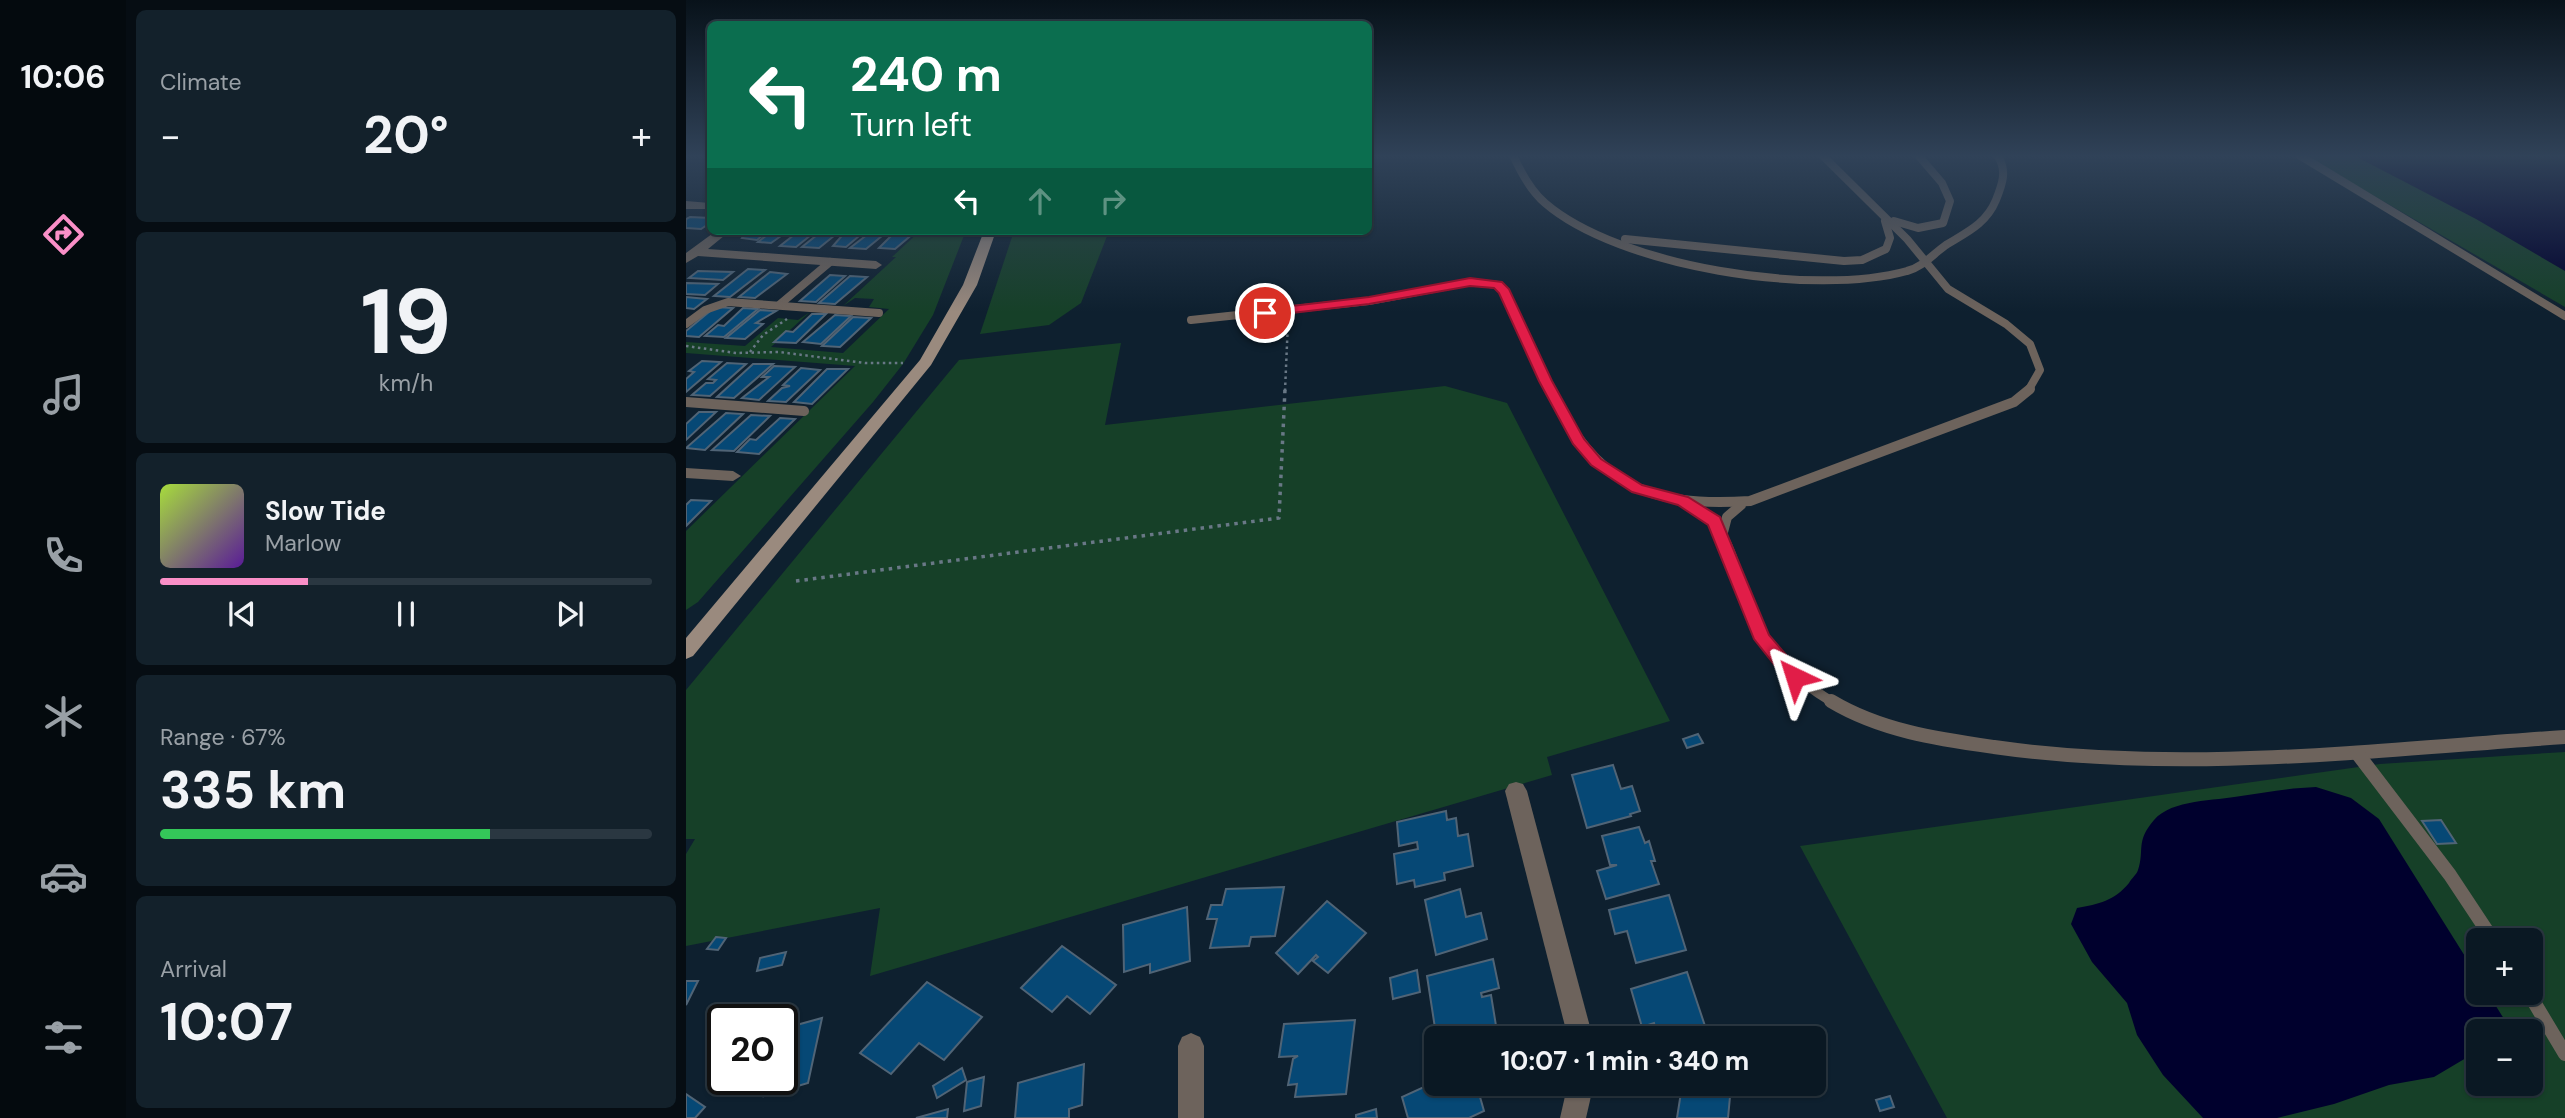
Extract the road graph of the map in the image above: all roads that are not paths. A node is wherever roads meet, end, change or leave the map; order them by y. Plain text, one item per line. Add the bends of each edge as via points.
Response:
1 (1550, 207) edge
2 (1874, 207) edge
3 (1948, 207) edge
4 (1993, 207) edge
5 (2385, 207) edge
6 (1882, 215) junction
7 (1597, 233) junction
8 (719, 235) edge
9 (989, 235) edge
10 (691, 256) edge
11 (830, 262) junction
12 (1928, 263) junction
13 (876, 265) dead end
14 (779, 305) junction
15 (879, 313) dead end
16 (2565, 316) edge
17 (1191, 320) dead end
18 (686, 324) edge
19 (686, 402) edge
20 (804, 411) dead end
21 (686, 473) edge
22 (733, 476) dead end
23 (1683, 501) junction
24 (1750, 501) junction
25 (1722, 536) junction
26 (694, 633) edge
27 (686, 652) edge
28 (2565, 737) edge
29 (2357, 753) junction
30 (1516, 790) dead end
31 (2486, 928) edge
32 (2536, 1005) edge
33 (1578, 1026) edge
34 (1191, 1046) dead end
35 (2565, 1054) edge
36 (1578, 1096) edge
37 (1191, 1118) edge
38 (1573, 1118) edge

1 - 7 lane
2 - 6 lane
3 - 6 lane via 1943,223 1931,228 1915,229
4 - 12 lane via 1990,215
5 - 16 lane
6 - 7 lane via 1890,239 1886,249 1862,260
6 - 12 lane
7 - 12 lane via 1744,276 1797,282 1872,278
8 - 10 street
9 - 26 main road via 970,285 926,362
10 - 11 street
11 - 13 street
11 - 14 lane
12 - 24 lane via 1948,289 2030,344 2040,370 2030,389 2014,402
14 - 15 lane
14 - 18 lane via 717,304
17 - 23 lane via 1369,301 1443,285 1498,285 1578,441 1596,462 1637,488
19 - 20 lane
21 - 22 street
23 - 24 lane via 1712,505
23 - 25 lane via 1715,521
24 - 25 lane via 1731,509
25 - 29 lane via 1762,639 1795,677 1843,709 1906,733 2077,756 2174,760
26 - 27 main road
28 - 29 lane
29 - 31 lane
30 - 33 street
32 - 35 lane
34 - 37 street
36 - 38 street

